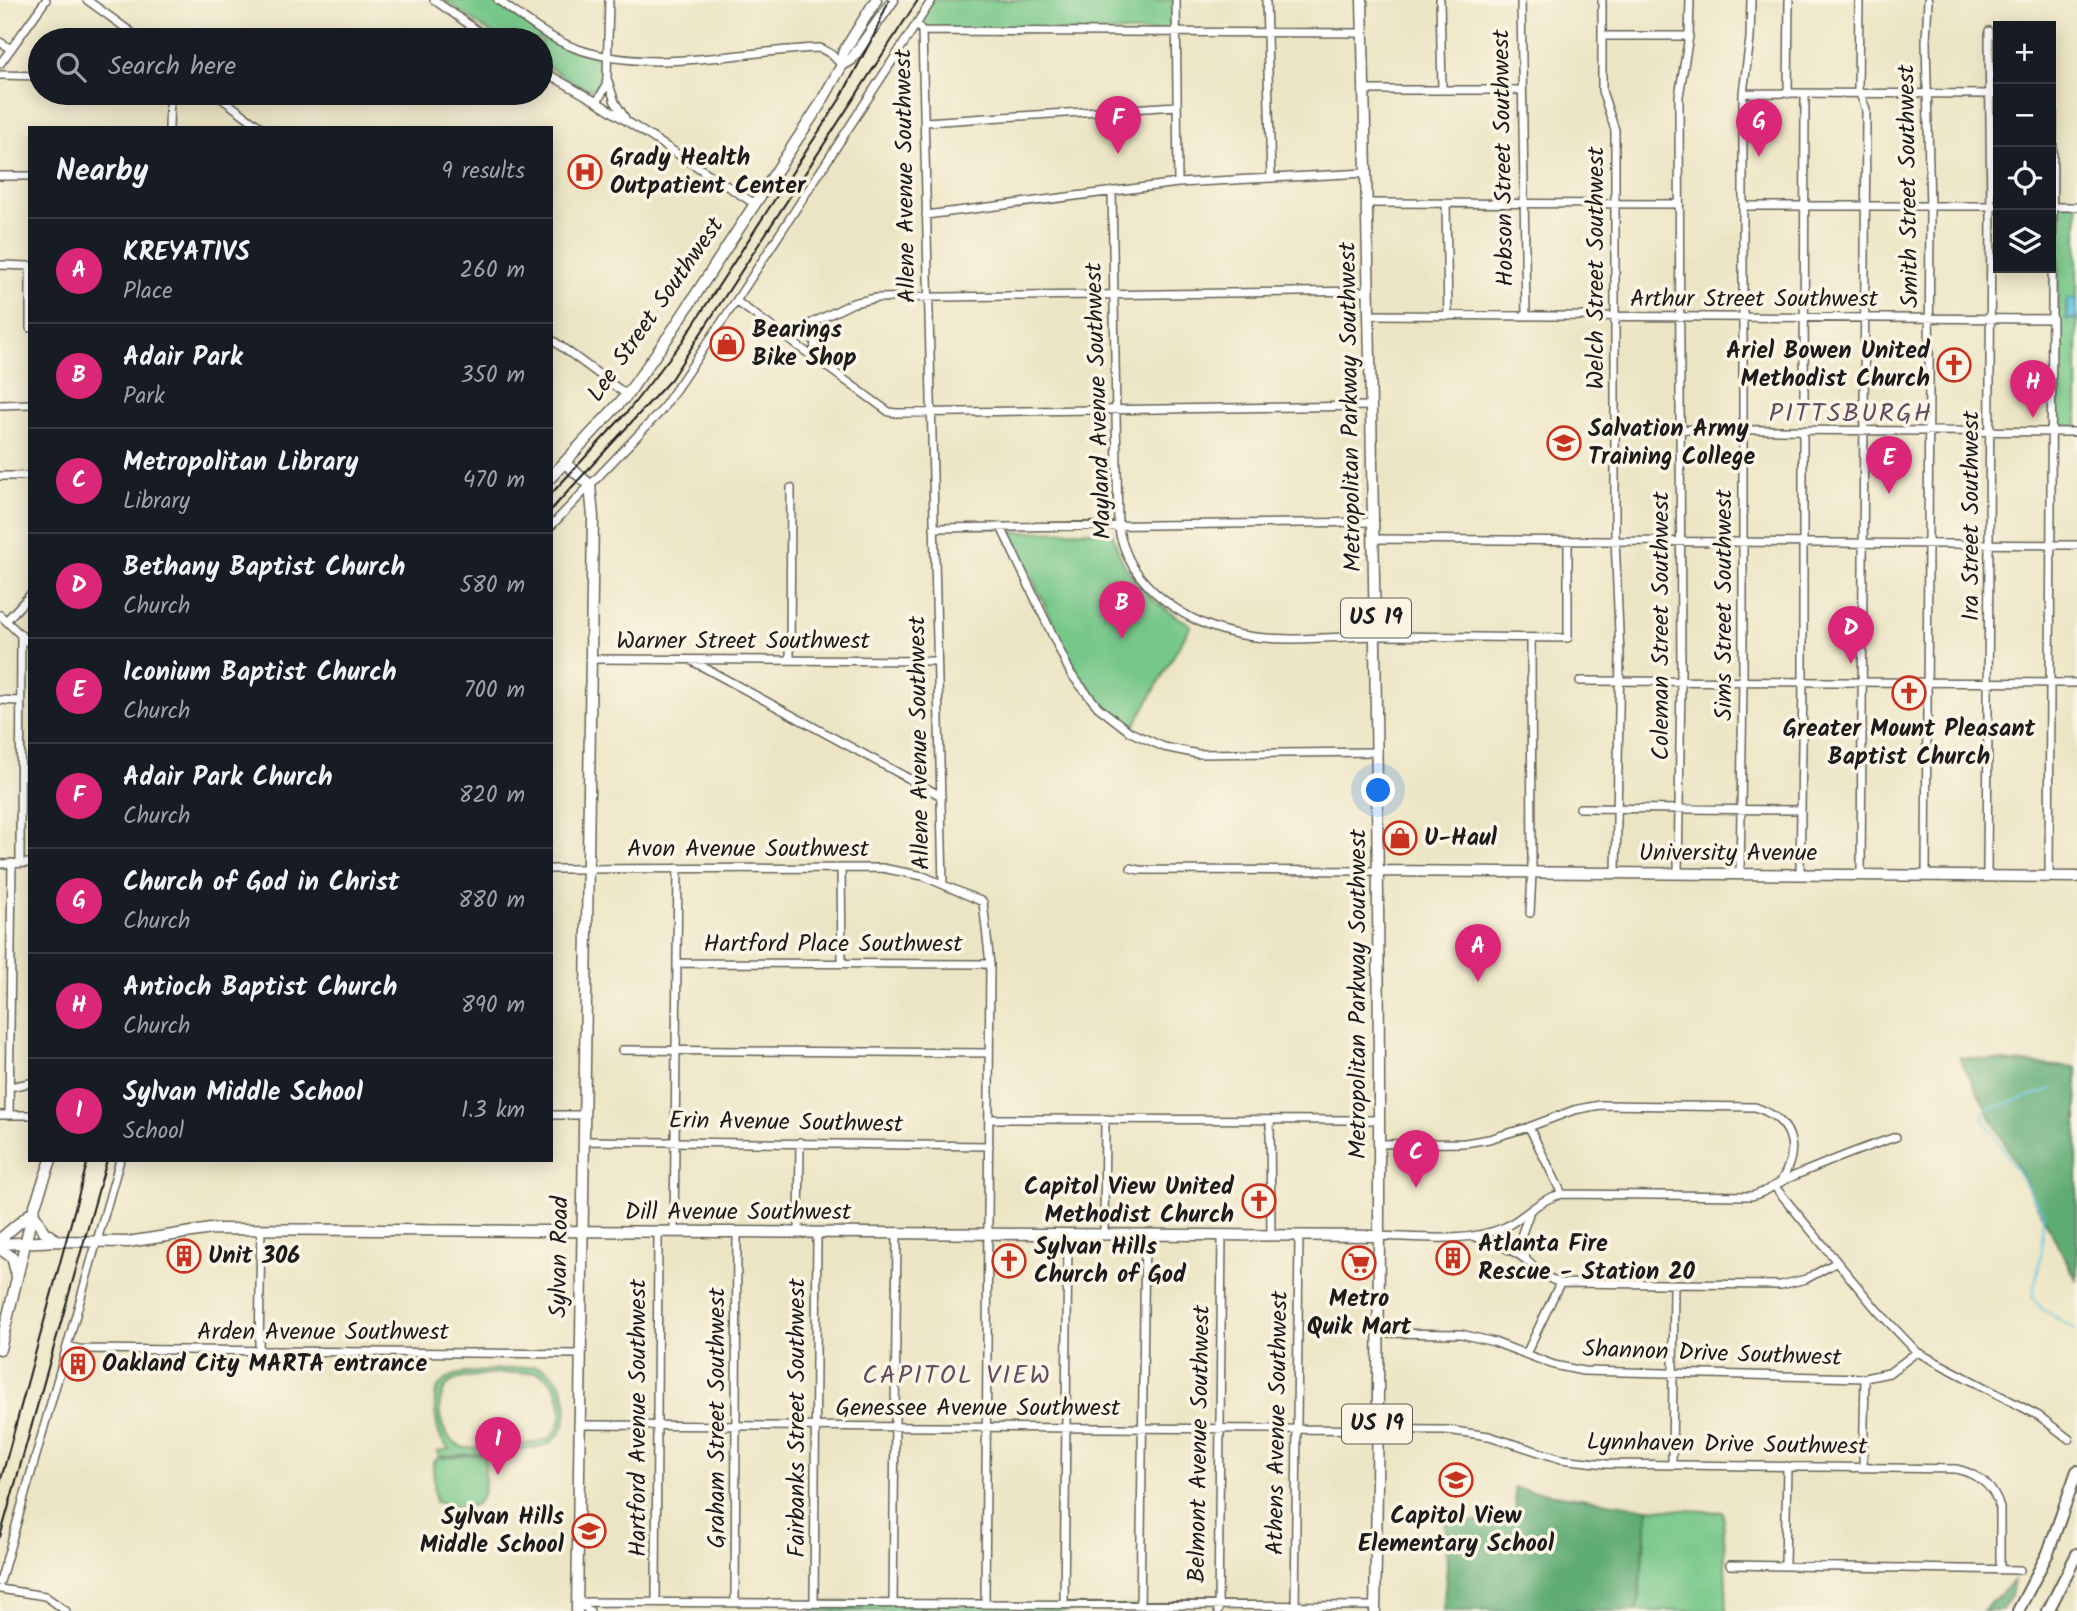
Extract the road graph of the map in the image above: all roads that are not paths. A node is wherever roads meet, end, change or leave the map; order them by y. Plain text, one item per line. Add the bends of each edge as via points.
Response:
1 (46, 0) edge
2 (87, 0) edge
3 (435, 0) edge
4 (498, 0) edge
5 (609, 0) edge
6 (876, 0) edge
7 (893, 0) edge
8 (932, 0) edge
9 (1176, 0) edge
10 (1266, 0) edge
11 (1362, 0) edge
12 (1440, 0) edge
13 (1521, 0) edge
14 (1602, 0) edge
15 (1690, 0) edge
16 (1751, 0) edge
17 (1789, 0) edge
18 (1858, 0) edge
19 (1928, 0) edge
20 (920, 27) junction
21 (126, 28) edge
22 (474, 28) edge
23 (540, 28) edge
24 (1989, 31) dead end
25 (1176, 32) junction
26 (1267, 32) junction
27 (1362, 33) junction
28 (1602, 36) junction
29 (1689, 36) junction
30 (553, 37) edge
31 (0, 42) edge
32 (10, 49) junction
33 (609, 57) junction
34 (0, 64) edge
35 (842, 65) junction
36 (0, 75) edge
37 (28, 76) edge
38 (553, 77) edge
39 (607, 78) junction
40 (1993, 84) edge
41 (1364, 90) junction
42 (1442, 90) junction
43 (1522, 90) junction
44 (1744, 93) junction
45 (1927, 93) junction
46 (1788, 94) junction
47 (1805, 94) junction
48 (1860, 94) junction
49 (1993, 94) edge
50 (597, 102) junction
51 (170, 105) edge
52 (230, 105) edge
53 (1177, 106) junction
54 (627, 121) junction
55 (925, 122) junction
56 (169, 126) edge
57 (259, 126) edge
58 (1366, 173) junction
59 (0, 176) edge
60 (28, 176) edge
61 (1270, 178) junction
62 (1178, 183) junction
63 (1112, 191) junction
64 (1367, 203) junction
65 (1446, 203) junction
66 (1523, 203) junction
67 (755, 204) junction
68 (1615, 204) junction
69 (1679, 204) junction
70 (1744, 206) junction
71 (1804, 206) junction
72 (1866, 206) junction
73 (1930, 206) junction
74 (1993, 206) edge
75 (2056, 206) edge
76 (2077, 206) edge
77 (1995, 210) edge
78 (2052, 210) edge
79 (926, 215) junction
80 (0, 265) edge
81 (28, 266) edge
82 (1369, 291) junction
83 (1113, 294) junction
84 (929, 298) junction
85 (736, 301) junction
86 (1370, 315) junction
87 (1448, 316) junction
88 (1526, 316) junction
89 (1615, 317) junction
90 (1680, 317) junction
91 (1744, 318) junction
92 (1804, 318) junction
93 (1865, 319) junction
94 (1929, 319) junction
95 (1991, 319) junction
96 (2053, 319) junction
97 (816, 321) junction
98 (785, 336) junction
99 (553, 341) edge
100 (814, 358) junction
101 (627, 395) junction
102 (1804, 400) dead end
103 (28, 404) edge
104 (0, 405) edge
105 (1372, 406) junction
106 (1115, 410) junction
107 (931, 412) junction
108 (1615, 429) junction
109 (1681, 430) junction
110 (1744, 431) junction
111 (1864, 431) junction
112 (1803, 432) junction
113 (1929, 432) junction
114 (1991, 432) junction
115 (2052, 432) junction
116 (2077, 432) edge
117 (565, 463) junction
118 (553, 475) edge
119 (0, 476) edge
120 (28, 476) edge
121 (590, 485) junction
122 (791, 488) dead end
123 (1374, 522) junction
124 (553, 524) edge
125 (1118, 525) junction
126 (1001, 527) junction
127 (934, 528) junction
128 (1374, 539) junction
129 (1568, 541) junction
130 (1615, 542) junction
131 (1681, 542) junction
132 (1744, 543) junction
133 (1803, 544) junction
134 (1865, 544) junction
135 (1928, 544) junction
136 (1990, 544) junction
137 (2051, 545) junction
138 (2077, 545) edge
139 (28, 597) edge
140 (3, 618) edge
141 (21, 635) junction
142 (1376, 636) junction
143 (1531, 638) junction
144 (28, 642) edge
145 (590, 659) junction
146 (690, 660) junction
147 (790, 660) junction
148 (937, 661) junction
149 (1620, 680) junction
150 (1580, 681) dead end
151 (1681, 681) junction
152 (1743, 681) junction
153 (1803, 682) junction
154 (1864, 682) junction
155 (1928, 683) junction
156 (1989, 683) junction
157 (2051, 683) junction
158 (2077, 683) edge
159 (0, 700) edge
160 (19, 701) junction
161 (1378, 752) junction
162 (19, 763) junction
163 (28, 763) edge
164 (941, 796) junction
165 (1580, 808) dead end
166 (1618, 809) junction
167 (1679, 809) junction
168 (1741, 809) junction
169 (1801, 810) junction
170 (0, 863) edge
171 (16, 863) junction
172 (28, 863) edge
173 (841, 868) junction
174 (1131, 868) dead end
175 (553, 869) edge
176 (678, 869) junction
177 (586, 870) junction
178 (1379, 872) junction
179 (1532, 873) junction
180 (1616, 874) junction
181 (1678, 874) junction
182 (1740, 874) junction
183 (1800, 875) junction
184 (1861, 875) junction
185 (1926, 876) junction
186 (1987, 876) junction
187 (2049, 877) junction
188 (2077, 877) edge
189 (943, 884) junction
190 (1530, 913) dead end
191 (677, 963) junction
192 (842, 963) junction
193 (990, 964) junction
194 (622, 1051) dead end
195 (676, 1051) junction
196 (989, 1053) junction
197 (28, 1083) edge
198 (9, 1087) junction
199 (4, 1115) edge
200 (28, 1115) edge
201 (553, 1115) edge
202 (583, 1115) junction
203 (989, 1119) junction
204 (1105, 1119) junction
205 (1270, 1120) junction
206 (1379, 1120) junction
207 (1530, 1127) junction
208 (1896, 1137) dead end
209 (583, 1140) junction
210 (675, 1140) junction
211 (800, 1142) junction
212 (1379, 1144) junction
213 (989, 1146) junction
214 (50, 1162) edge
215 (119, 1162) edge
216 (1778, 1184) junction
217 (1562, 1194) junction
218 (1531, 1210) junction
219 (33, 1211) junction
220 (261, 1229) junction
221 (582, 1233) junction
222 (658, 1233) junction
223 (674, 1233) junction
224 (737, 1233) junction
225 (799, 1234) junction
226 (817, 1234) junction
227 (897, 1234) junction
228 (989, 1234) junction
229 (1068, 1235) junction
230 (1104, 1235) junction
231 (1145, 1235) junction
232 (1222, 1235) junction
233 (1271, 1236) junction
234 (1299, 1236) junction
235 (1379, 1236) junction
236 (1473, 1236) junction
237 (0, 1241) edge
238 (58, 1241) junction
239 (27, 1242) junction
240 (97, 1242) junction
241 (0, 1249) edge
242 (1526, 1259) junction
243 (1837, 1262) junction
244 (17, 1283) junction
245 (1560, 1283) junction
246 (1674, 1285) junction
247 (1378, 1333) junction
248 (67, 1346) junction
249 (0, 1349) edge
250 (259, 1351) junction
251 (1917, 1352) junction
252 (580, 1354) junction
253 (1526, 1354) junction
254 (1673, 1375) junction
255 (1866, 1378) junction
256 (578, 1425) junction
257 (657, 1426) junction
258 (736, 1426) junction
259 (816, 1426) junction
260 (895, 1427) junction
261 (988, 1427) junction
262 (1066, 1428) junction
263 (1143, 1428) junction
264 (1220, 1428) junction
265 (1297, 1429) junction
266 (1377, 1429) junction
267 (2069, 1440) dead end
268 (1672, 1465) junction
269 (1787, 1466) junction
270 (1863, 1468) junction
271 (2077, 1471) edge
272 (2077, 1554) edge
273 (1731, 1566) dead end
274 (1785, 1566) junction
275 (2000, 1569) junction
276 (2020, 1570) dead end
277 (0, 1582) edge
278 (0, 1589) edge
279 (604, 1602) junction
280 (656, 1602) junction
281 (735, 1603) junction
282 (814, 1603) junction
283 (894, 1604) junction
284 (985, 1604) junction
285 (1064, 1604) junction
286 (578, 1608) edge
287 (1140, 1608) edge
288 (1218, 1608) edge
289 (1294, 1608) edge
290 (1375, 1609) edge
291 (66, 1611) edge
292 (590, 1611) edge
293 (598, 1611) edge
294 (2018, 1611) edge
295 (2048, 1611) edge

1 - 32 street
2 - 21 street
3 - 22 street
4 - 23 street
5 - 33 street
6 - 35 main road via 843,52
7 - 35 main road, Lee Street Southwest via 851,60
8 - 20 street
9 - 25 street
10 - 26 street
11 - 27 main road, Metropolitan Parkway Southwest / US 19
12 - 42 street
13 - 43 street, Hobson Street Southwest
14 - 28 street, Welch Street Southwest
15 - 29 street, Coleman Street Southwest
16 - 44 street, Sims Street Southwest
17 - 46 street
18 - 48 street
19 - 45 street, Smith Street Southwest
20 - 25 street
20 - 55 street, Allene Avenue Southwest
20 - 85 street
24 - 40 street, Ira Street Southwest
25 - 26 street
25 - 53 street
26 - 27 street
26 - 61 street
27 - 41 main road, Metropolitan Parkway Southwest / US 19
28 - 29 street
28 - 68 street, Welch Street Southwest via 1602,91 1615,130
29 - 69 street, Coleman Street Southwest via 1679,96
30 - 33 street
31 - 32 street
32 - 34 street
33 - 35 street via 675,60 820,48
33 - 39 street
35 - 67 main road, Lee Street Southwest
36 - 37 street
38 - 50 street
39 - 50 street
39 - 54 street
41 - 42 street
41 - 58 main road, Metropolitan Parkway Southwest / US 19
42 - 43 street
43 - 66 street, Hobson Street Southwest
44 - 46 street
44 - 70 street, Sims Street Southwest
45 - 48 street
45 - 49 street
45 - 73 street, Smith Street Southwest
46 - 47 street
47 - 48 street
47 - 71 street
48 - 72 street via 1866,109
50 - 54 street
51 - 56 street
52 - 57 street
53 - 55 street
53 - 62 street
54 - 67 street
55 - 79 street, Allene Avenue Southwest
58 - 61 street
58 - 64 main road, Metropolitan Parkway Southwest / US 19
59 - 60 street
61 - 62 street
62 - 63 street
63 - 79 street
63 - 83 street, Mayland Avenue Southwest
64 - 65 street
64 - 82 main road, Metropolitan Parkway Southwest / US 19
65 - 66 street
65 - 87 street
66 - 68 street
66 - 88 street, Hobson Street Southwest
67 - 101 main road, Lee Street Southwest
68 - 69 street
68 - 89 street, Welch Street Southwest
69 - 90 street, Coleman Street Southwest
70 - 71 street
70 - 91 street, Sims Street Southwest
71 - 72 street
71 - 92 street
72 - 73 street
72 - 93 street
73 - 74 street
73 - 94 street, Smith Street Southwest
75 - 76 street
77 - 95 street, Ira Street Southwest
78 - 96 street
79 - 84 street, Allene Avenue Southwest
80 - 81 street
82 - 83 street
82 - 86 main road, Metropolitan Parkway Southwest / US 19
83 - 84 street
83 - 106 street, Mayland Avenue Southwest
84 - 97 street via 865,299
84 - 107 street, Allene Avenue Southwest
85 - 98 street
85 - 121 street via 661,411
86 - 87 street, Arthur Street Southwest
86 - 105 main road, Metropolitan Parkway Southwest / US 19
87 - 88 street, Arthur Street Southwest
88 - 89 street, Arthur Street Southwest
89 - 90 street, Arthur Street Southwest
89 - 108 street, Welch Street Southwest
90 - 91 street, Arthur Street Southwest
90 - 109 street, Coleman Street Southwest
91 - 92 street, Arthur Street Southwest
91 - 110 street, Sims Street Southwest
92 - 93 street, Arthur Street Southwest
92 - 102 street
93 - 94 street, Arthur Street Southwest
93 - 111 street
94 - 95 street, Arthur Street Southwest
94 - 113 street, Smith Street Southwest
95 - 96 street, Arthur Street Southwest
95 - 114 street, Ira Street Southwest
96 - 115 street
97 - 98 street
97 - 100 street
98 - 100 street
99 - 101 street
100 - 107 street via 889,412
101 - 117 main road, Lee Street Southwest
103 - 104 street
105 - 106 street
105 - 123 main road, Metropolitan Parkway Southwest / US 19
106 - 107 street
106 - 125 street, Mayland Avenue Southwest
107 - 127 street, Allene Avenue Southwest
108 - 109 street
108 - 130 street, Welch Street Southwest
109 - 110 street
109 - 131 street, Coleman Street Southwest
110 - 112 street
110 - 132 street, Sims Street Southwest
111 - 112 street
111 - 113 street
111 - 134 street
112 - 133 street
113 - 114 street
113 - 135 street, Smith Street Southwest
114 - 115 street
114 - 136 street, Ira Street Southwest
115 - 116 street
115 - 137 street
117 - 118 main road, Lee Street Southwest
117 - 121 main road
119 - 120 street
121 - 124 street
121 - 145 main road, Sylvan Road
122 - 147 street
123 - 125 street
123 - 128 main road, Metropolitan Parkway Southwest / US 19
125 - 126 street
125 - 142 street, Mayland Avenue Southwest via 1125,555 1141,580 1171,606 1205,626 1257,638
126 - 127 street
126 - 161 street via 1072,674 1098,706 1130,732 1164,747 1198,754
127 - 148 street, Allene Avenue Southwest
128 - 129 street
128 - 142 main road, Metropolitan Parkway Southwest / US 19
129 - 130 street
129 - 143 street, Mayland Avenue Southwest via 1568,638
130 - 131 street
130 - 149 street, Welch Street Southwest
131 - 132 street
131 - 151 street, Coleman Street Southwest
132 - 133 street
132 - 152 street, Sims Street Southwest
133 - 134 street
133 - 153 street
134 - 135 street
134 - 154 street
135 - 136 street
135 - 155 street, Smith Street Southwest
136 - 137 street
136 - 156 street, Ira Street Southwest
137 - 138 street
137 - 157 street
139 - 140 street
140 - 141 street
141 - 144 street
141 - 160 street
142 - 143 street, Mayland Avenue Southwest
142 - 161 main road, Metropolitan Parkway Southwest / US 19
143 - 179 street
145 - 146 street, Warner Street Southwest
145 - 177 main road, Sylvan Road
146 - 147 street, Warner Street Southwest
146 - 164 street
147 - 148 street, Warner Street Southwest
148 - 164 street, Allene Avenue Southwest
149 - 150 street
149 - 151 street
149 - 166 street, Welch Street Southwest
151 - 152 street
151 - 167 street, Coleman Street Southwest
152 - 153 street
152 - 168 street, Sims Street Southwest
153 - 154 street
153 - 169 street
154 - 155 street
154 - 184 street
155 - 156 street
155 - 185 street, Smith Street Southwest
156 - 157 street
156 - 186 street, Ira Street Southwest
157 - 158 street
157 - 187 street
159 - 160 street
160 - 162 street
161 - 178 main road, Metropolitan Parkway Southwest / US 19
162 - 163 street
162 - 171 street
164 - 189 street, Allene Avenue Southwest
165 - 166 street
166 - 167 street
166 - 180 street, Welch Street Southwest
167 - 168 street
167 - 181 street, Coleman Street Southwest
168 - 169 street
168 - 182 street, Sims Street Southwest
169 - 183 street
170 - 171 street
171 - 172 street
171 - 198 street
173 - 176 street, Avon Avenue Southwest
173 - 189 street, Avon Avenue Southwest via 897,870
173 - 192 street
174 - 178 street
175 - 177 street, Avon Avenue Southwest
176 - 177 street, Avon Avenue Southwest
176 - 191 street
177 - 202 main road, Sylvan Road
178 - 179 main road, University Avenue
178 - 206 main road, Metropolitan Parkway Southwest / US 19
179 - 180 main road, University Avenue
179 - 190 street
180 - 181 main road, University Avenue
181 - 182 main road, University Avenue
182 - 183 main road, University Avenue
183 - 184 main road, University Avenue
184 - 185 main road, University Avenue
185 - 186 main road, University Avenue
186 - 187 main road, University Avenue
187 - 188 main road, University Avenue
189 - 193 street, Allene Avenue Southwest via 983,902
191 - 192 street, Hartford Place Southwest
191 - 195 street
192 - 193 street, Hartford Place Southwest
193 - 196 street, Allene Avenue Southwest
194 - 195 street
195 - 196 street
195 - 210 street
196 - 203 street, Allene Avenue Southwest
197 - 198 street
198 - 199 street
199 - 200 street
201 - 202 street
202 - 209 main road, Sylvan Road
203 - 204 street
203 - 213 street, Allene Avenue Southwest
204 - 205 street
204 - 230 street
205 - 206 street
205 - 233 street
206 - 212 main road, Metropolitan Parkway Southwest / US 19
207 - 212 street via 1465,1143
207 - 216 street via 1600,1105 1755,1107 1777,1118 1791,1138 1792,1159
207 - 217 street
208 - 216 street
209 - 210 street, Erin Avenue Southwest
209 - 221 main road, Sylvan Road
210 - 211 street, Erin Avenue Southwest
210 - 223 street
211 - 213 street, Erin Avenue Southwest
211 - 225 street
212 - 235 main road, Metropolitan Parkway Southwest / US 19
213 - 228 street, Allene Avenue Southwest
214 - 219 main road
215 - 240 street
216 - 217 street via 1751,1196
216 - 243 street
217 - 218 street
218 - 236 street via 1505,1227
218 - 242 street via 1521,1236
219 - 237 main road
219 - 238 main road via 44,1231
219 - 239 main road
220 - 221 main road, Dill Avenue Southwest
220 - 240 main road, Dill Avenue Southwest via 211,1229
220 - 250 street
221 - 222 main road, Dill Avenue Southwest
221 - 252 main road, Sylvan Road
222 - 223 main road, Dill Avenue Southwest
222 - 257 street, Hartford Avenue Southwest
223 - 224 main road, Dill Avenue Southwest
224 - 225 main road, Dill Avenue Southwest
224 - 258 street, Graham Street Southwest
225 - 226 main road, Dill Avenue Southwest
226 - 227 main road, Dill Avenue Southwest
226 - 259 street, Fairbanks Street Southwest
227 - 228 main road, Dill Avenue Southwest
227 - 260 street
228 - 229 main road, Dill Avenue Southwest
228 - 261 street, Allene Avenue Southwest
229 - 230 main road, Dill Avenue Southwest
229 - 262 street
230 - 231 main road, Dill Avenue Southwest
231 - 232 main road, Dill Avenue Southwest
231 - 263 street
232 - 233 main road, Dill Avenue Southwest
232 - 264 street, Belmont Avenue Southwest
233 - 234 main road, Dill Avenue Southwest
234 - 235 main road, Dill Avenue Southwest
234 - 265 street, Athens Avenue Southwest
235 - 236 street
235 - 247 main road, Metropolitan Parkway Southwest / US 19
236 - 242 street
237 - 239 main road, Dill Avenue Southwest
238 - 239 main road, Dill Avenue Southwest
238 - 240 main road, Dill Avenue Southwest
239 - 244 main road
240 - 248 street
241 - 244 main road via 12,1257
242 - 245 street via 1540,1274
243 - 246 street via 1806,1279 1781,1285
243 - 251 street
244 - 249 main road
245 - 246 street
245 - 253 street
246 - 254 street
247 - 253 street, Shannon Drive Southwest via 1461,1335
247 - 266 main road, Metropolitan Parkway Southwest / US 19
248 - 250 street, Arden Avenue Southwest
248 - 277 street
250 - 252 street, Arden Avenue Southwest
251 - 255 street, Shannon Drive Southwest via 1889,1373
251 - 267 street via 2039,1416
252 - 256 main road, Sylvan Road
253 - 254 street, Shannon Drive Southwest via 1583,1371
254 - 255 street, Shannon Drive Southwest
254 - 268 street
255 - 270 street
256 - 257 street, Genessee Avenue Southwest
256 - 286 main road, Sylvan Road
257 - 258 street, Genessee Avenue Southwest
257 - 280 street, Hartford Avenue Southwest
258 - 259 street, Genessee Avenue Southwest
258 - 281 street, Graham Street Southwest
259 - 260 street, Genessee Avenue Southwest
259 - 282 street, Fairbanks Street Southwest
260 - 261 street, Genessee Avenue Southwest
260 - 283 street
261 - 262 street, Genessee Avenue Southwest
261 - 284 street, Allene Avenue Southwest
262 - 263 street, Genessee Avenue Southwest
262 - 285 street
263 - 264 street, Genessee Avenue Southwest
263 - 287 street
264 - 265 street, Genessee Avenue Southwest
264 - 288 street, Belmont Avenue Southwest
265 - 266 street, Genessee Avenue Southwest
265 - 289 street, Athens Avenue Southwest
266 - 268 street, Lynnhaven Drive Southwest via 1465,1431 1568,1460
266 - 290 main road, Metropolitan Parkway Southwest / US 19
268 - 269 street, Lynnhaven Drive Southwest
269 - 270 street, Lynnhaven Drive Southwest
269 - 274 street
270 - 275 street, Lynnhaven Drive Southwest via 1956,1469 1980,1478 2000,1508
271 - 294 highway via 2048,1553
272 - 295 highway
273 - 274 street
274 - 275 street
275 - 276 street
278 - 291 street via 45,1597
279 - 280 street
279 - 286 street
279 - 293 street
280 - 281 street
281 - 282 street
282 - 283 street
283 - 284 street
284 - 285 street
285 - 287 street
286 - 292 street
287 - 288 street
288 - 289 street
289 - 290 street

